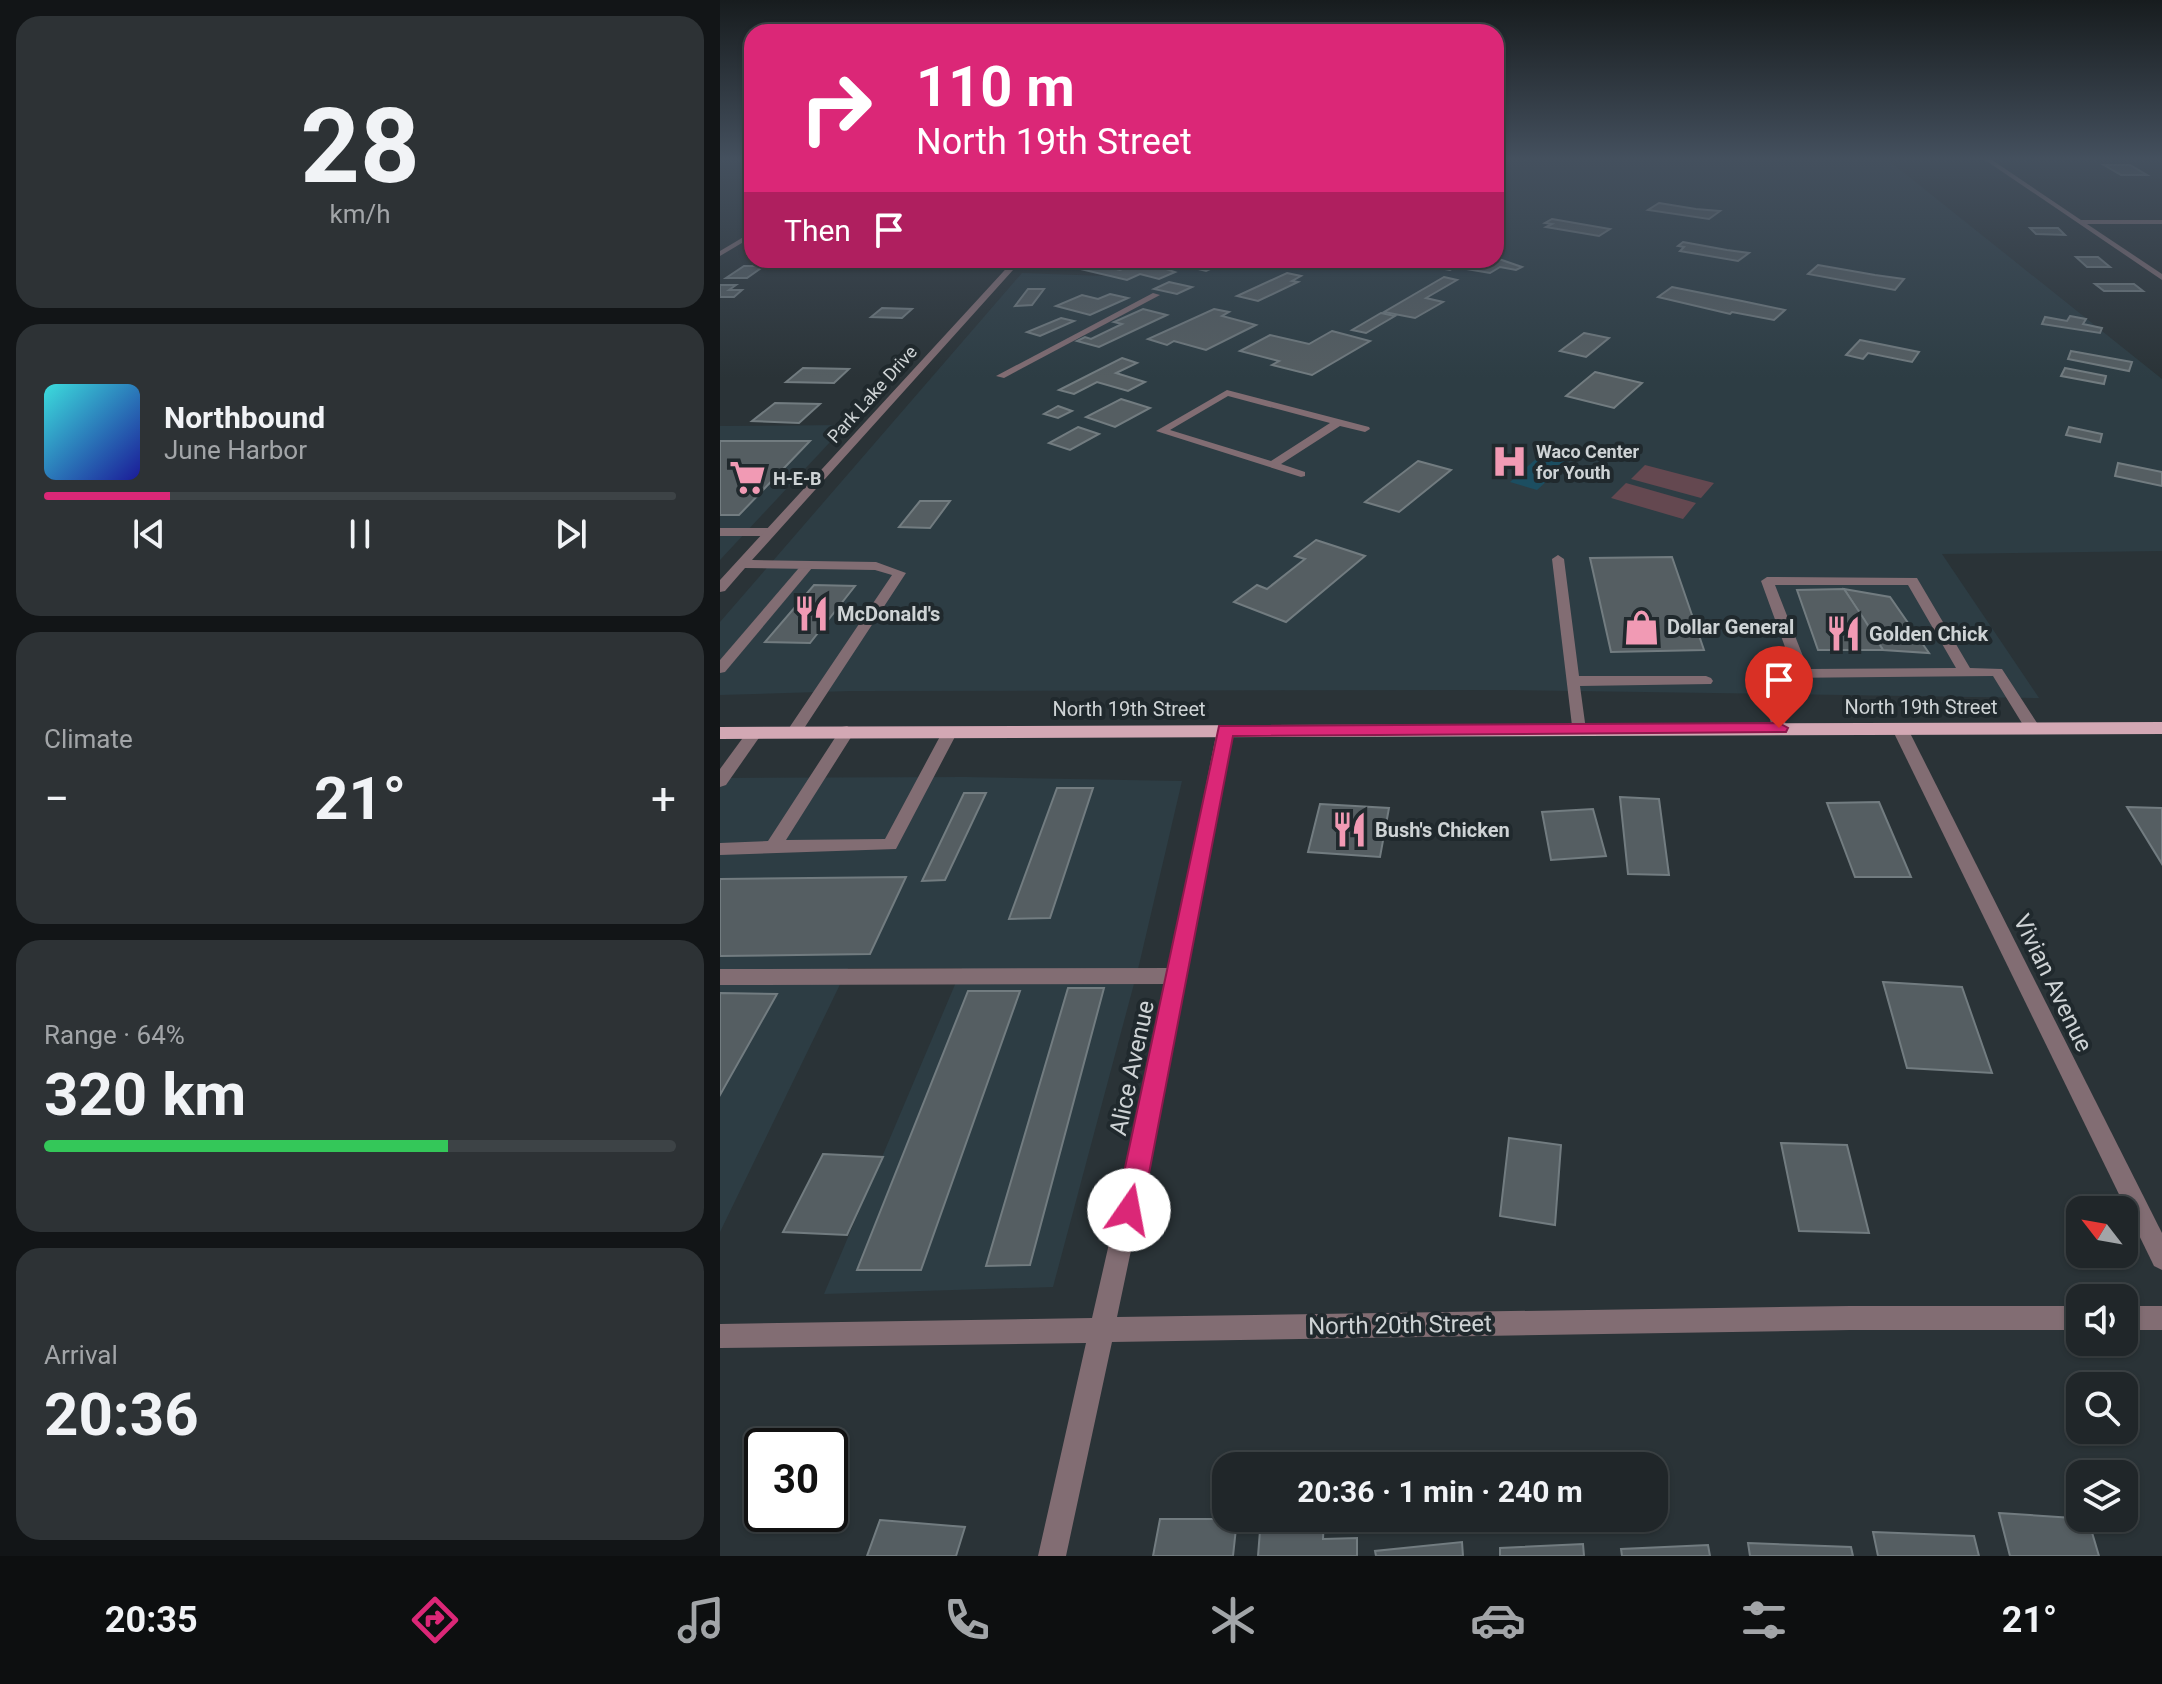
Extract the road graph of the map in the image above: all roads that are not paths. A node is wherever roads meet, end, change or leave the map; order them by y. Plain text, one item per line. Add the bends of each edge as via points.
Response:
1 (2096, 233) edge
2 (744, 239) edge
3 (720, 254) edge
4 (1011, 268) edge
5 (2162, 278) edge
6 (1156, 295) dead end
7 (1001, 376) dead end
8 (1338, 422) junction
9 (1365, 429) dead end
10 (1273, 465) junction
11 (1301, 474) dead end
12 (720, 532) edge
13 (770, 532) junction
14 (1558, 559) dead end
15 (741, 564) junction
16 (808, 565) junction
17 (720, 588) edge
18 (720, 669) edge
19 (1965, 672) junction
20 (1802, 673) junction
21 (1573, 681) junction
22 (1706, 681) dead end
23 (1779, 728) junction
24 (2162, 728) edge
25 (1900, 729) junction
26 (2033, 729) junction
27 (1225, 730) junction
28 (1578, 730) junction
29 (847, 731) junction
30 (950, 731) junction
31 (755, 732) junction
32 (794, 732) junction
33 (720, 733) edge
34 (720, 781) edge
35 (773, 847) junction
36 (720, 849) edge
37 (1177, 976) junction
38 (720, 977) edge
39 (2162, 1258) edge
40 (2066, 1318) edge
41 (2138, 1318) edge
42 (2162, 1318) edge
43 (1103, 1330) junction
44 (720, 1336) edge
45 (1052, 1556) edge

1 - 5 street
2 - 3 street
4 - 13 street, Park Lake Drive
6 - 7 street
8 - 9 street
8 - 10 street
8 - 10 street via 1227,393 1161,431
10 - 11 street
12 - 13 street
13 - 15 street, Park Lake Drive
14 - 21 street
15 - 16 street
15 - 17 street, Park Lake Drive
16 - 18 street
16 - 32 street via 876,566 900,573
19 - 20 street
19 - 20 street via 1912,581 1767,581
19 - 26 street via 1997,672
20 - 23 street via 1762,674
21 - 22 street
21 - 28 street
23 - 25 main road, North 19th Street
23 - 28 main road, North 19th Street
24 - 26 main road, North 19th Street
25 - 26 main road, North 19th Street
25 - 39 street, Vivian Avenue
27 - 28 main road, North 19th Street
27 - 30 main road, North 19th Street
27 - 37 street, Alice Avenue
29 - 30 main road, North 19th Street
29 - 32 main road, North 19th Street
29 - 35 street
30 - 35 street via 890,845
31 - 32 main road, North 19th Street
31 - 33 main road, North 19th Street
31 - 34 street
35 - 36 street
37 - 38 street
37 - 43 street, Alice Avenue
40 - 43 street, North 20th Street
41 - 42 street
43 - 44 street, North 20th Street
43 - 45 street, Alice Avenue

